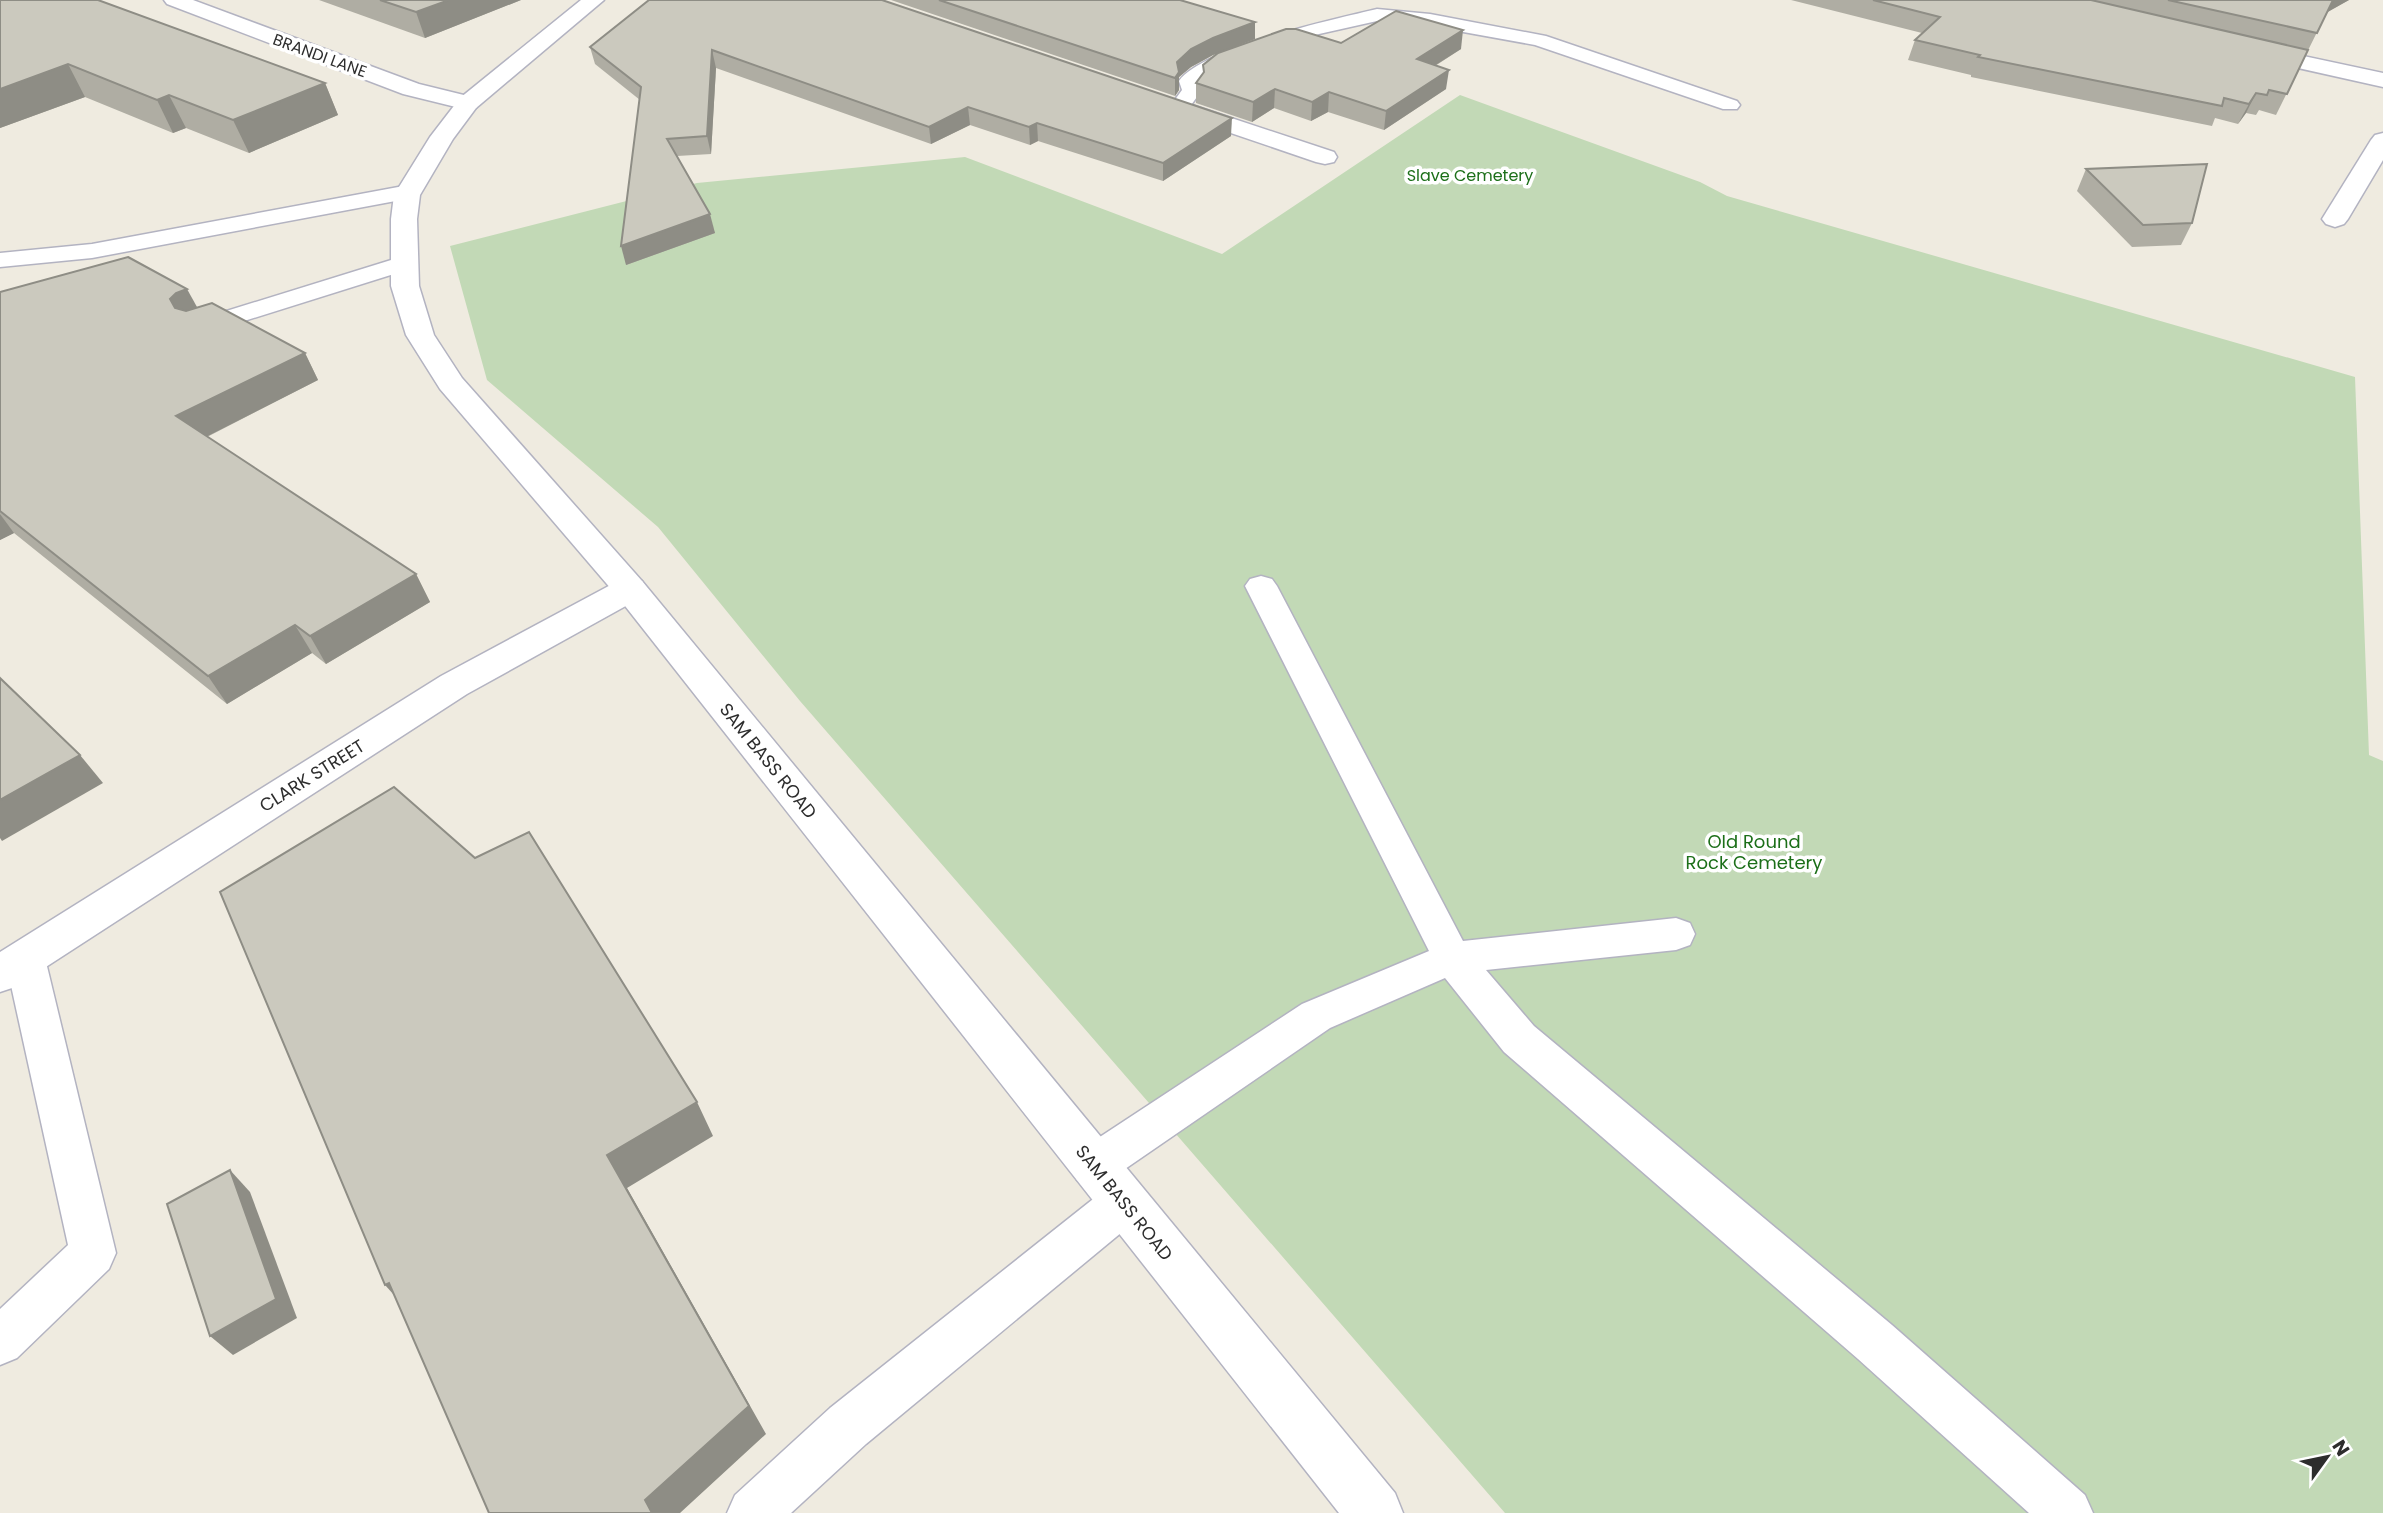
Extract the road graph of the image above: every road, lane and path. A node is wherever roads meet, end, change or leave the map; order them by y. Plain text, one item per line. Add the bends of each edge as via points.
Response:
1 (174, 0) edge
2 (594, 0) edge
3 (2229, 46) edge
4 (2383, 80) edge
5 (1153, 99) edge
6 (468, 103) junction
7 (1730, 105) dead end
8 (1179, 108) junction
9 (2383, 140) edge
10 (1325, 157) dead end
11 (409, 192) junction
12 (2335, 219) dead end
13 (0, 260) edge
14 (404, 263) junction
15 (200, 327) edge
16 (1261, 586) dead end
17 (630, 589) junction
18 (1676, 934) dead end
19 (1452, 958) junction
20 (13, 966) edge
21 (1093, 1166) junction
22 (1123, 1203) junction
23 (0, 1341) edge
24 (753, 1513) edge
25 (1376, 1513) edge
26 (2067, 1513) edge

1 - 6 main road, BRANDI LANE via 411,89
2 - 6 main road, SAM BASS ROAD
3 - 4 main road
5 - 8 main road
6 - 11 main road, SAM BASS ROAD
7 - 8 lane via 1539,40 1377,15 1314,29 1209,66 1189,81 1192,90
8 - 10 main road
9 - 12 main road
11 - 13 lane via 92,251
11 - 14 main road, SAM BASS ROAD
14 - 15 lane
14 - 17 main road, SAM BASS ROAD via 405,286 420,335 450,383
16 - 19 lane
17 - 20 main road, CLARK STREET via 454,685
17 - 21 main road, SAM BASS ROAD
18 - 19 lane
19 - 21 lane via 1316,1016
19 - 26 lane via 1519,1039 1875,1342
20 - 23 lane via 93,1254
21 - 22 main road, SAM BASS ROAD
22 - 24 lane via 848,1426
22 - 25 main road, SAM BASS ROAD

